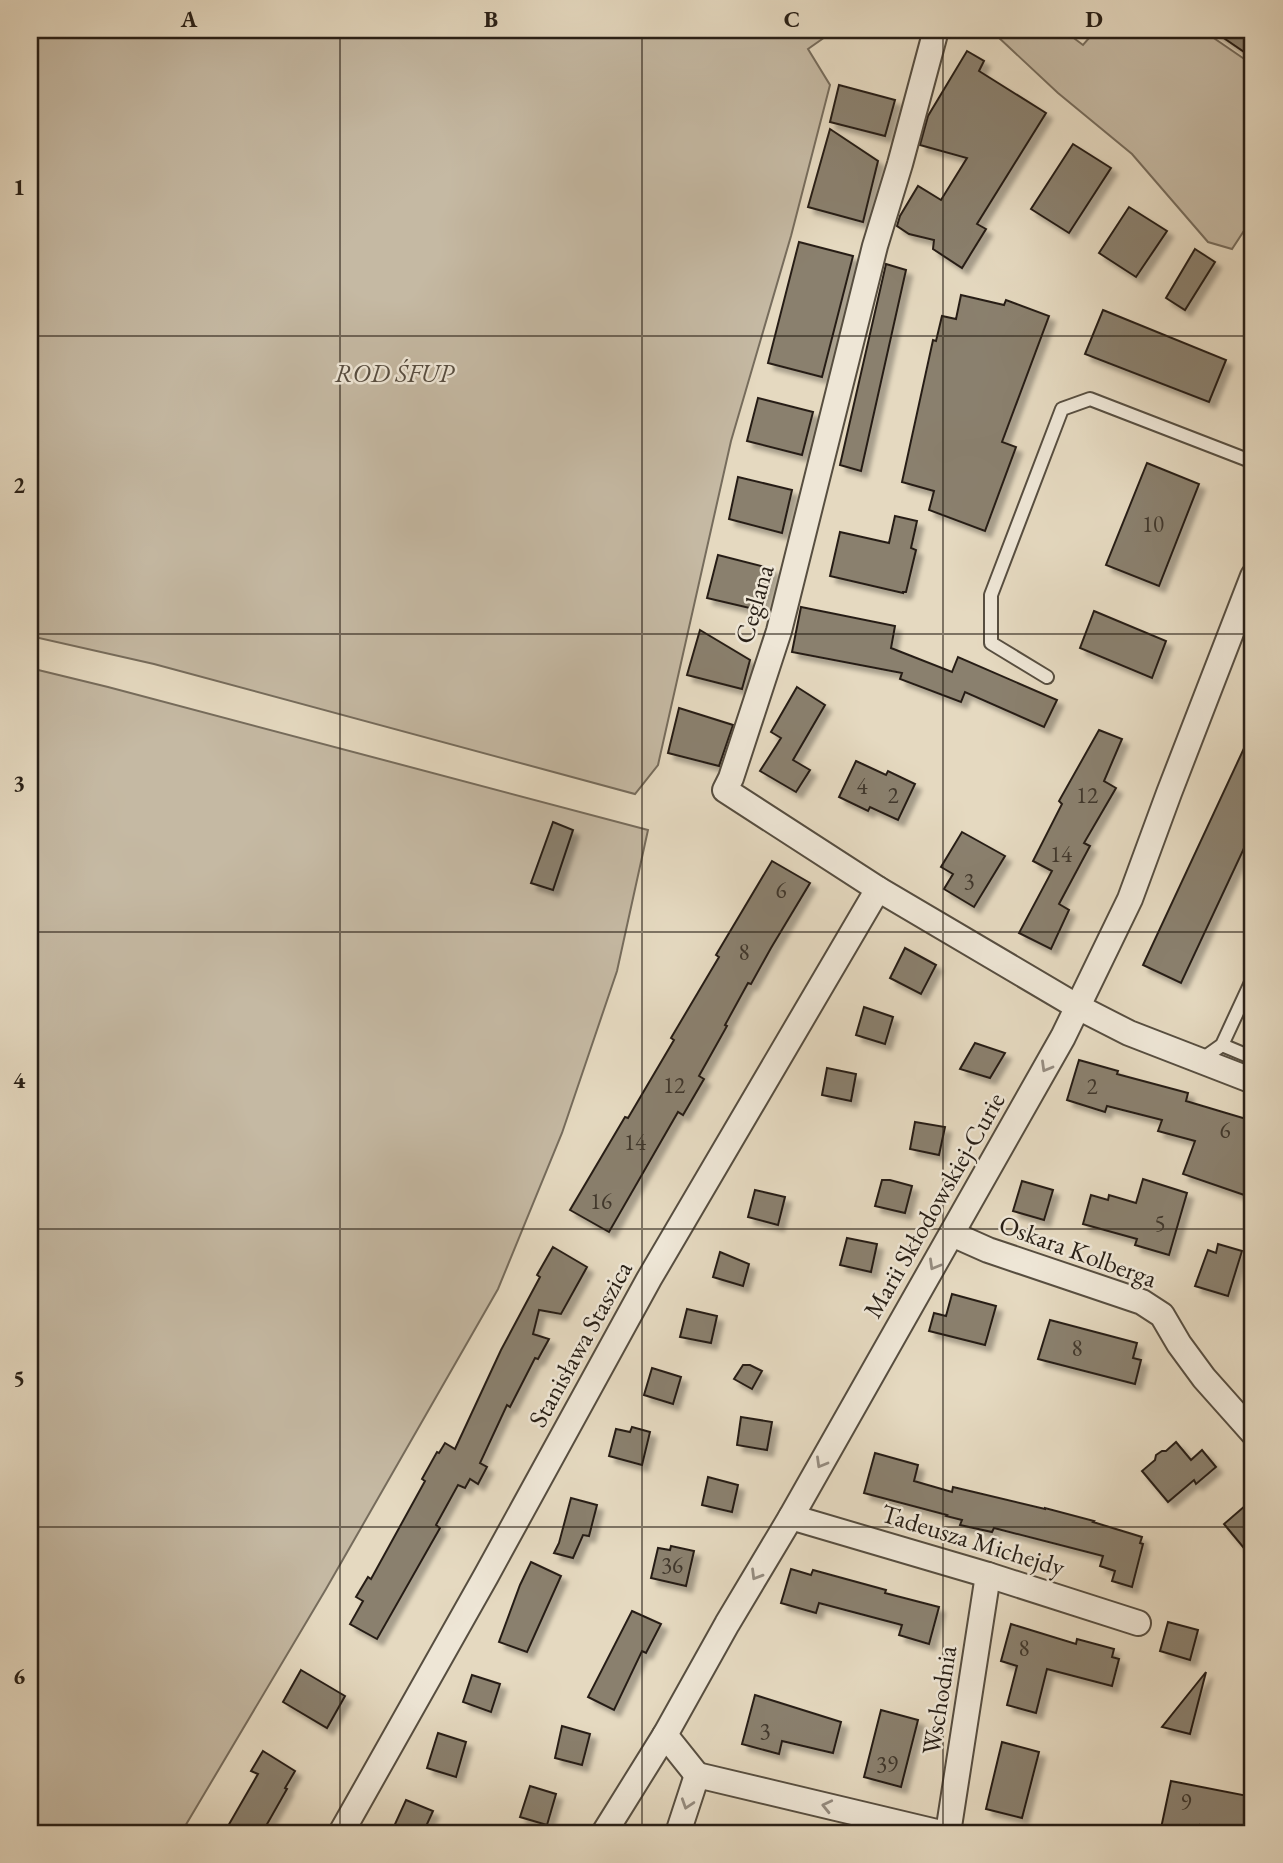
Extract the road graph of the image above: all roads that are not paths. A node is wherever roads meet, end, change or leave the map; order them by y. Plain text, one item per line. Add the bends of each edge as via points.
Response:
1 (936, 30) edge
2 (1253, 462) edge
3 (1253, 576) edge
4 (1047, 677) dead end
5 (878, 889) junction
6 (1253, 978) edge
7 (1078, 1007) junction
8 (1222, 1045) junction
9 (1253, 1058) edge
10 (1200, 1060) junction
11 (1253, 1081) edge
12 (952, 1234) junction
13 (1253, 1433) edge
14 (791, 1517) junction
15 (988, 1575) junction
16 (1138, 1623) dead end
17 (665, 1735) junction
18 (697, 1775) junction
19 (341, 1833) edge
20 (604, 1833) edge
21 (678, 1833) edge
22 (941, 1833) edge
23 (948, 1833) edge

1 - 5 street, Ceglana via 875,246 779,631 725,790
2 - 4 lane via 1090,399 1062,409 991,595 991,643
3 - 7 street, Marii Skłodowskiej-Curie via 1130,900
5 - 7 street, Ceglana
5 - 19 street, Stanisława Staszica via 649,1279
6 - 8 lane
7 - 10 street, Ceglana via 1129,1033
7 -> 12 street, Marii Skłodowskiej-Curie
8 - 9 lane
8 - 10 lane
10 - 11 street, Ceglana
12 - 13 street, Oskara Kolberga via 1142,1302 1162,1315 1204,1378
12 -> 14 street, Marii Skłodowskiej-Curie
14 - 15 street, Tadeusza Michejdy
14 -> 17 street, Marii Skłodowskiej-Curie
15 - 16 street, Tadeusza Michejdy
15 - 23 street, Wschodnia
17 - 18 street
17 - 20 street, Marii Skłodowskiej-Curie
18 -> 21 street
22 -> 18 street

